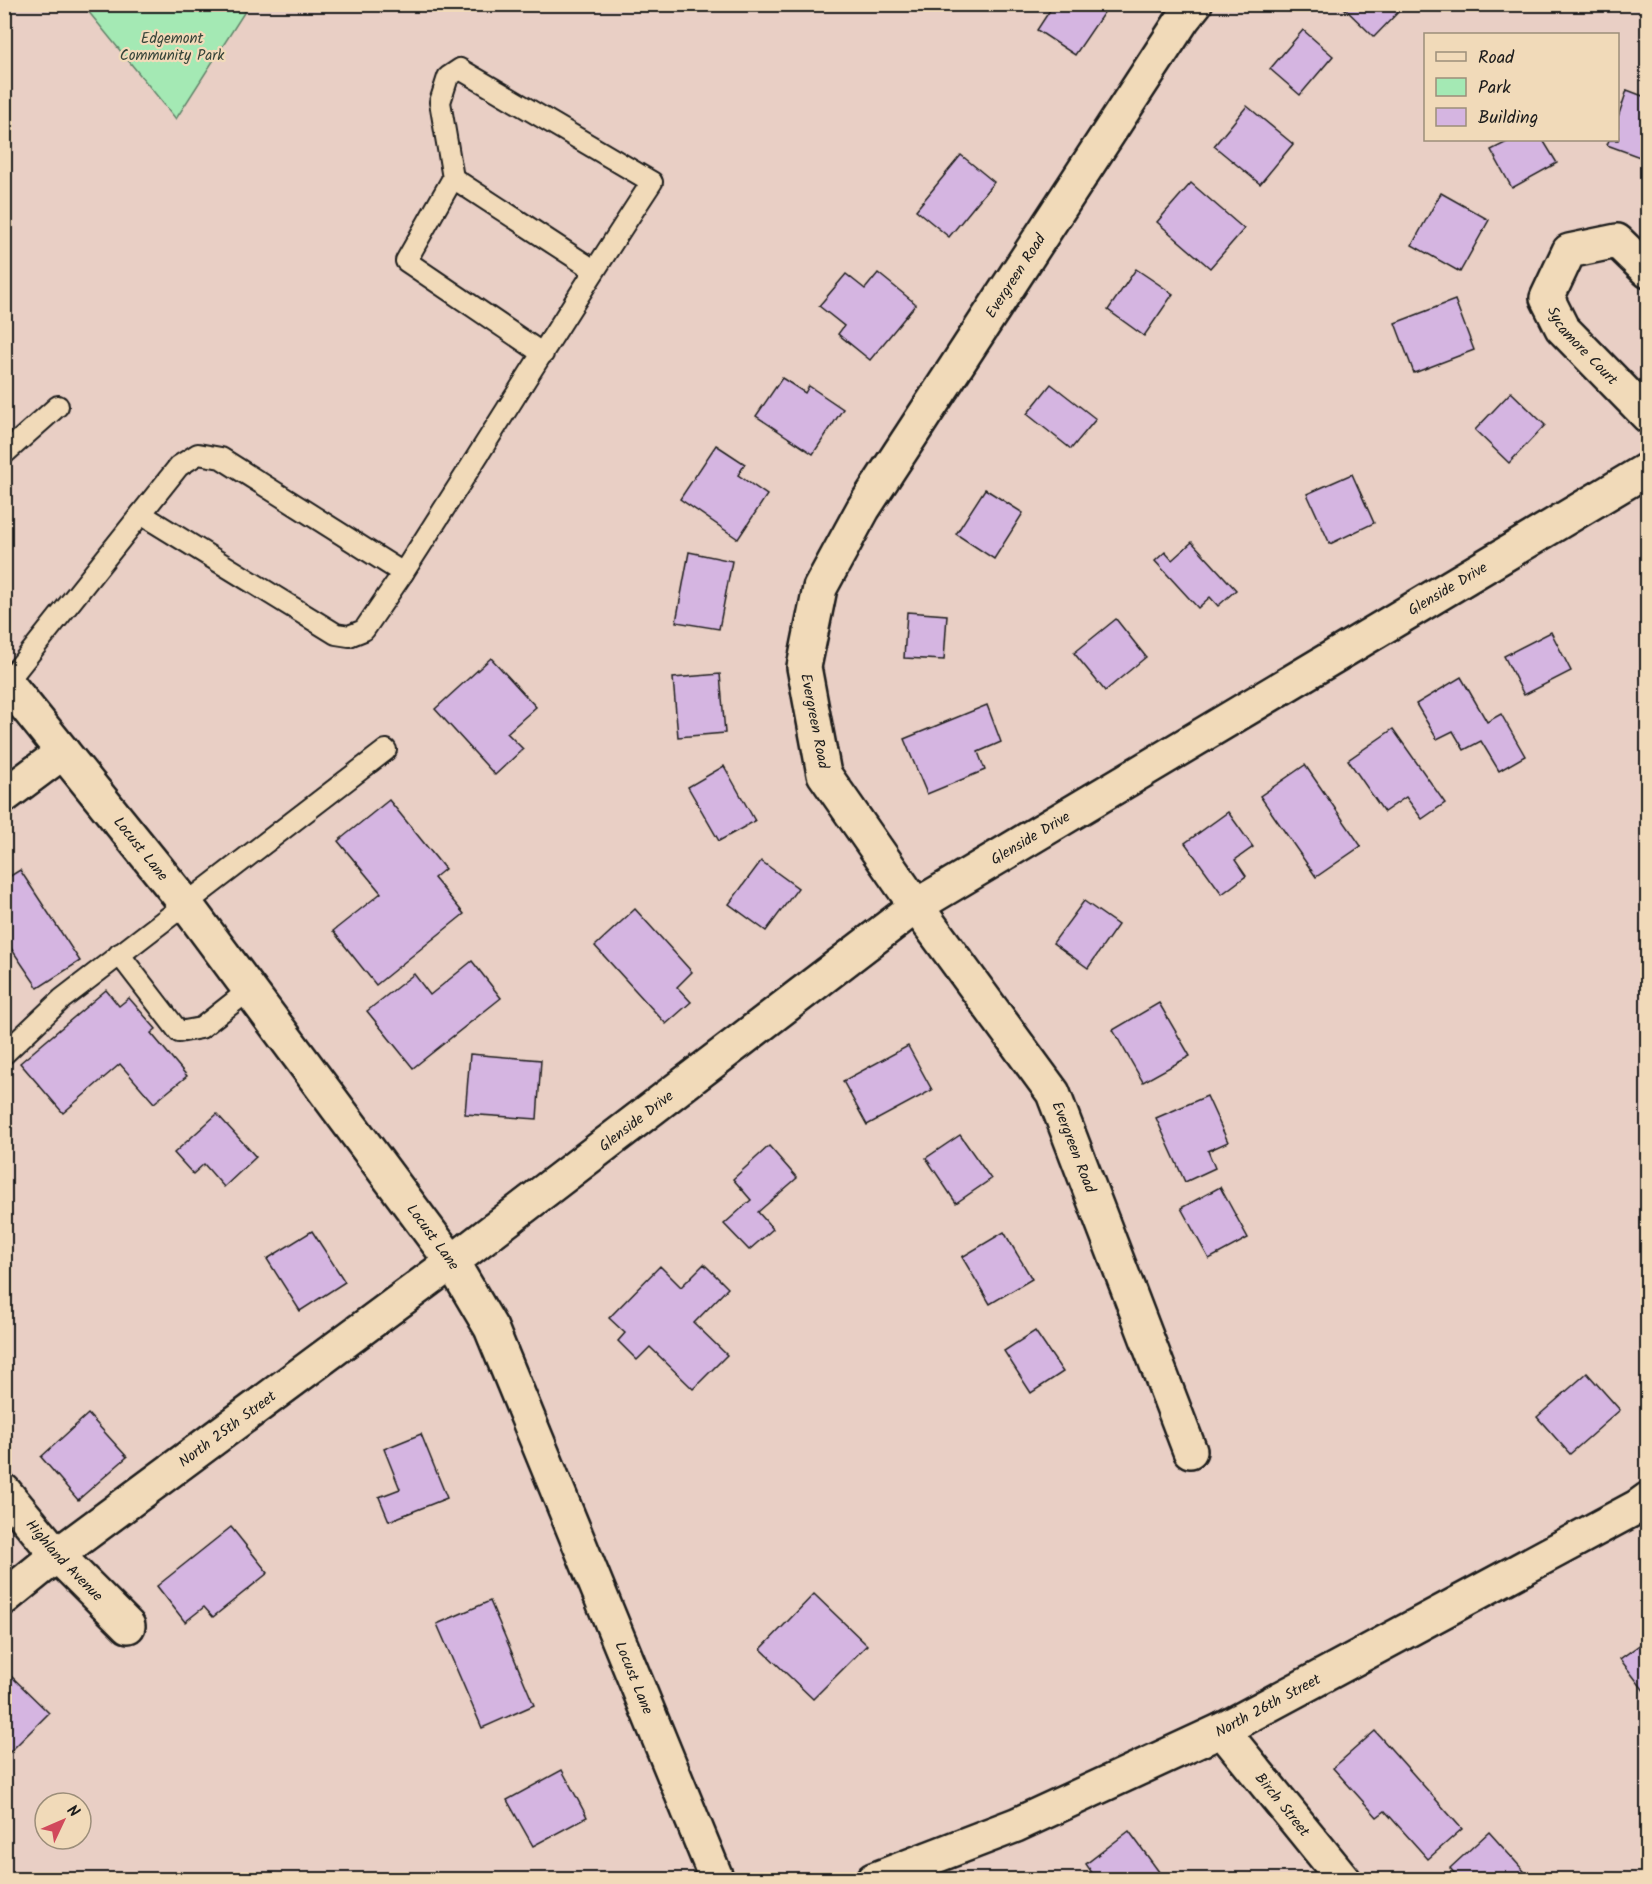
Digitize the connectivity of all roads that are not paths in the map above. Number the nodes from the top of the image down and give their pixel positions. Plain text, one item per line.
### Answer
1 (1195, 4) edge
2 (453, 178) junction
3 (594, 270) junction
4 (1647, 271) edge
5 (543, 354) junction
6 (58, 406) dead end
7 (1647, 416) edge
8 (4, 454) edge
9 (1647, 469) edge
10 (141, 514) junction
11 (403, 573) junction
12 (6, 680) edge
13 (386, 750) dead end
14 (63, 752) junction
15 (4, 796) edge
16 (184, 903) junction
17 (916, 906) junction
18 (119, 954) junction
19 (249, 990) junction
20 (4, 1054) edge
21 (452, 1262) junction
22 (1190, 1451) dead end
23 (4, 1491) edge
24 (1647, 1499) edge
25 (57, 1556) junction
26 (4, 1598) edge
27 (128, 1626) dead end
28 (1222, 1730) junction
29 (717, 1880) edge
30 (873, 1880) edge
31 (1344, 1880) edge

1 - 17 street, Evergreen Road
2 - 3 lane
2 - 3 lane
2 - 5 lane
3 - 5 lane
4 - 7 street, Sycamore Court
5 - 11 lane
6 - 8 lane
9 - 17 street, Glenside Drive
10 - 11 lane
10 - 11 lane
10 - 12 lane
12 - 14 street, Locust Lane
13 - 16 lane
14 - 15 street
14 - 16 street, Locust Lane
16 - 18 lane
16 - 19 street, Locust Lane
17 - 21 street, Glenside Drive
17 - 22 street, Evergreen Road
18 - 19 lane
18 - 20 lane
19 - 21 street, Locust Lane
21 - 25 street, North 25th Street
21 - 29 street, Locust Lane
23 - 25 street, Highland Avenue
24 - 28 street, North 26th Street
25 - 26 street, North 25th Street
25 - 27 street, Highland Avenue
28 - 30 street, North 26th Street
28 - 31 street, Birch Street

